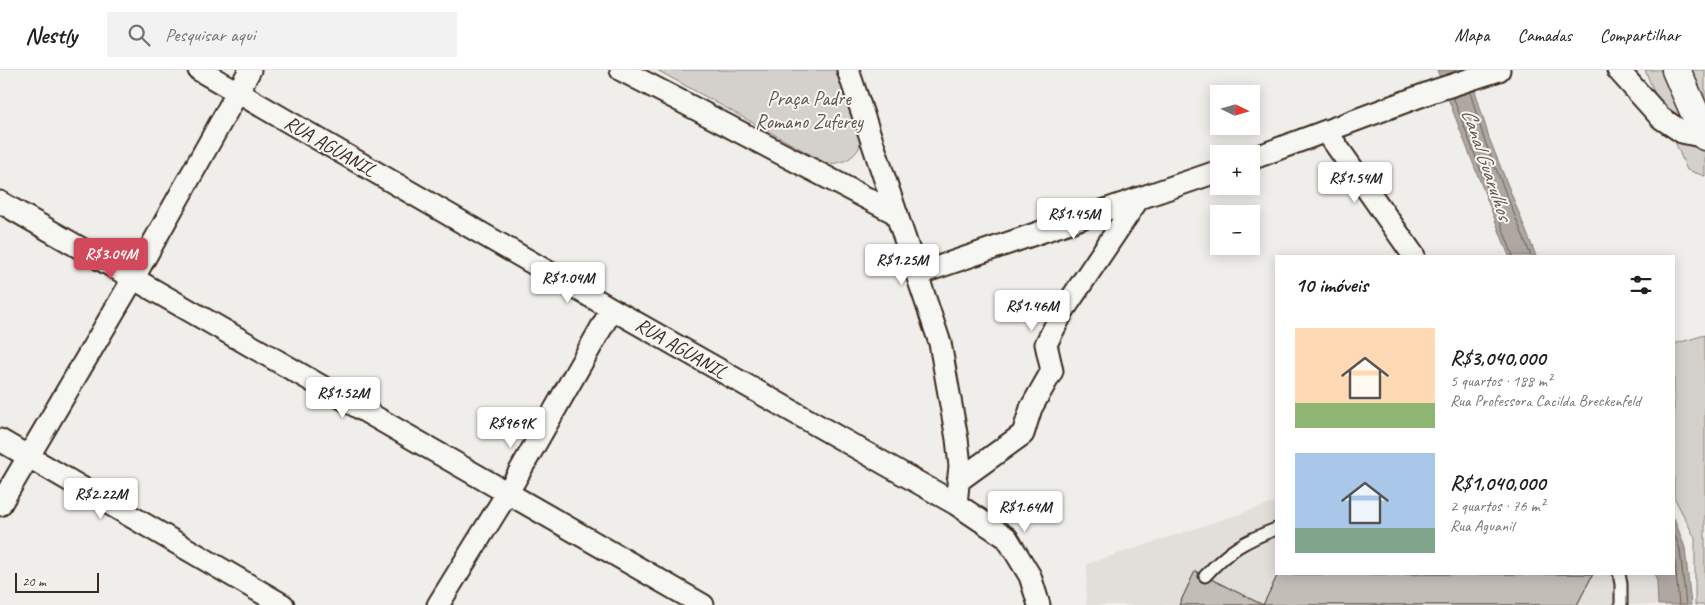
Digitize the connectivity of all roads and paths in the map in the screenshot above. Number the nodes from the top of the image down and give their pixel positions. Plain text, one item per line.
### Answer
1 (199, 70) edge
2 (250, 70) edge
3 (621, 70) edge
4 (848, 70) edge
5 (1618, 70) edge
6 (1676, 70) edge
7 (1493, 72) edge
8 (642, 77) edge
9 (237, 92) junction
10 (1326, 131) junction
11 (1705, 137) edge
12 (1260, 156) edge
13 (1210, 173) edge
14 (1138, 198) junction
15 (0, 202) edge
16 (897, 214) junction
17 (1413, 255) edge
18 (918, 274) junction
19 (133, 279) junction
20 (612, 309) junction
21 (0, 440) edge
22 (29, 456) junction
23 (958, 481) junction
24 (508, 492) junction
25 (956, 504) junction
26 (0, 505) edge
27 (1275, 529) edge
28 (1619, 575) edge
29 (1205, 576) dead end
30 (283, 605) edge
31 (438, 605) edge
32 (703, 605) edge
33 (1039, 605) edge
34 (1621, 605) edge

1 - 9 street, RUA AGUANIL
2 - 9 street
3 - 8 street
4 - 16 street
5 - 11 street
6 - 11 highway
7 - 10 street
8 - 16 street
9 - 19 street
9 - 20 street, RUA AGUANIL
10 - 12 street
10 - 17 street
13 - 14 street
14 - 18 street
14 - 23 street
15 - 19 street
16 - 18 street
18 - 23 street
19 - 22 street
19 - 24 street
20 - 24 street
20 - 25 street, RUA AGUANIL
21 - 22 street
22 - 26 street
22 - 30 street
23 - 25 street
24 - 31 street
24 - 32 street
25 - 33 street, RUA AGUANIL
27 - 29 lane
28 - 34 lane

